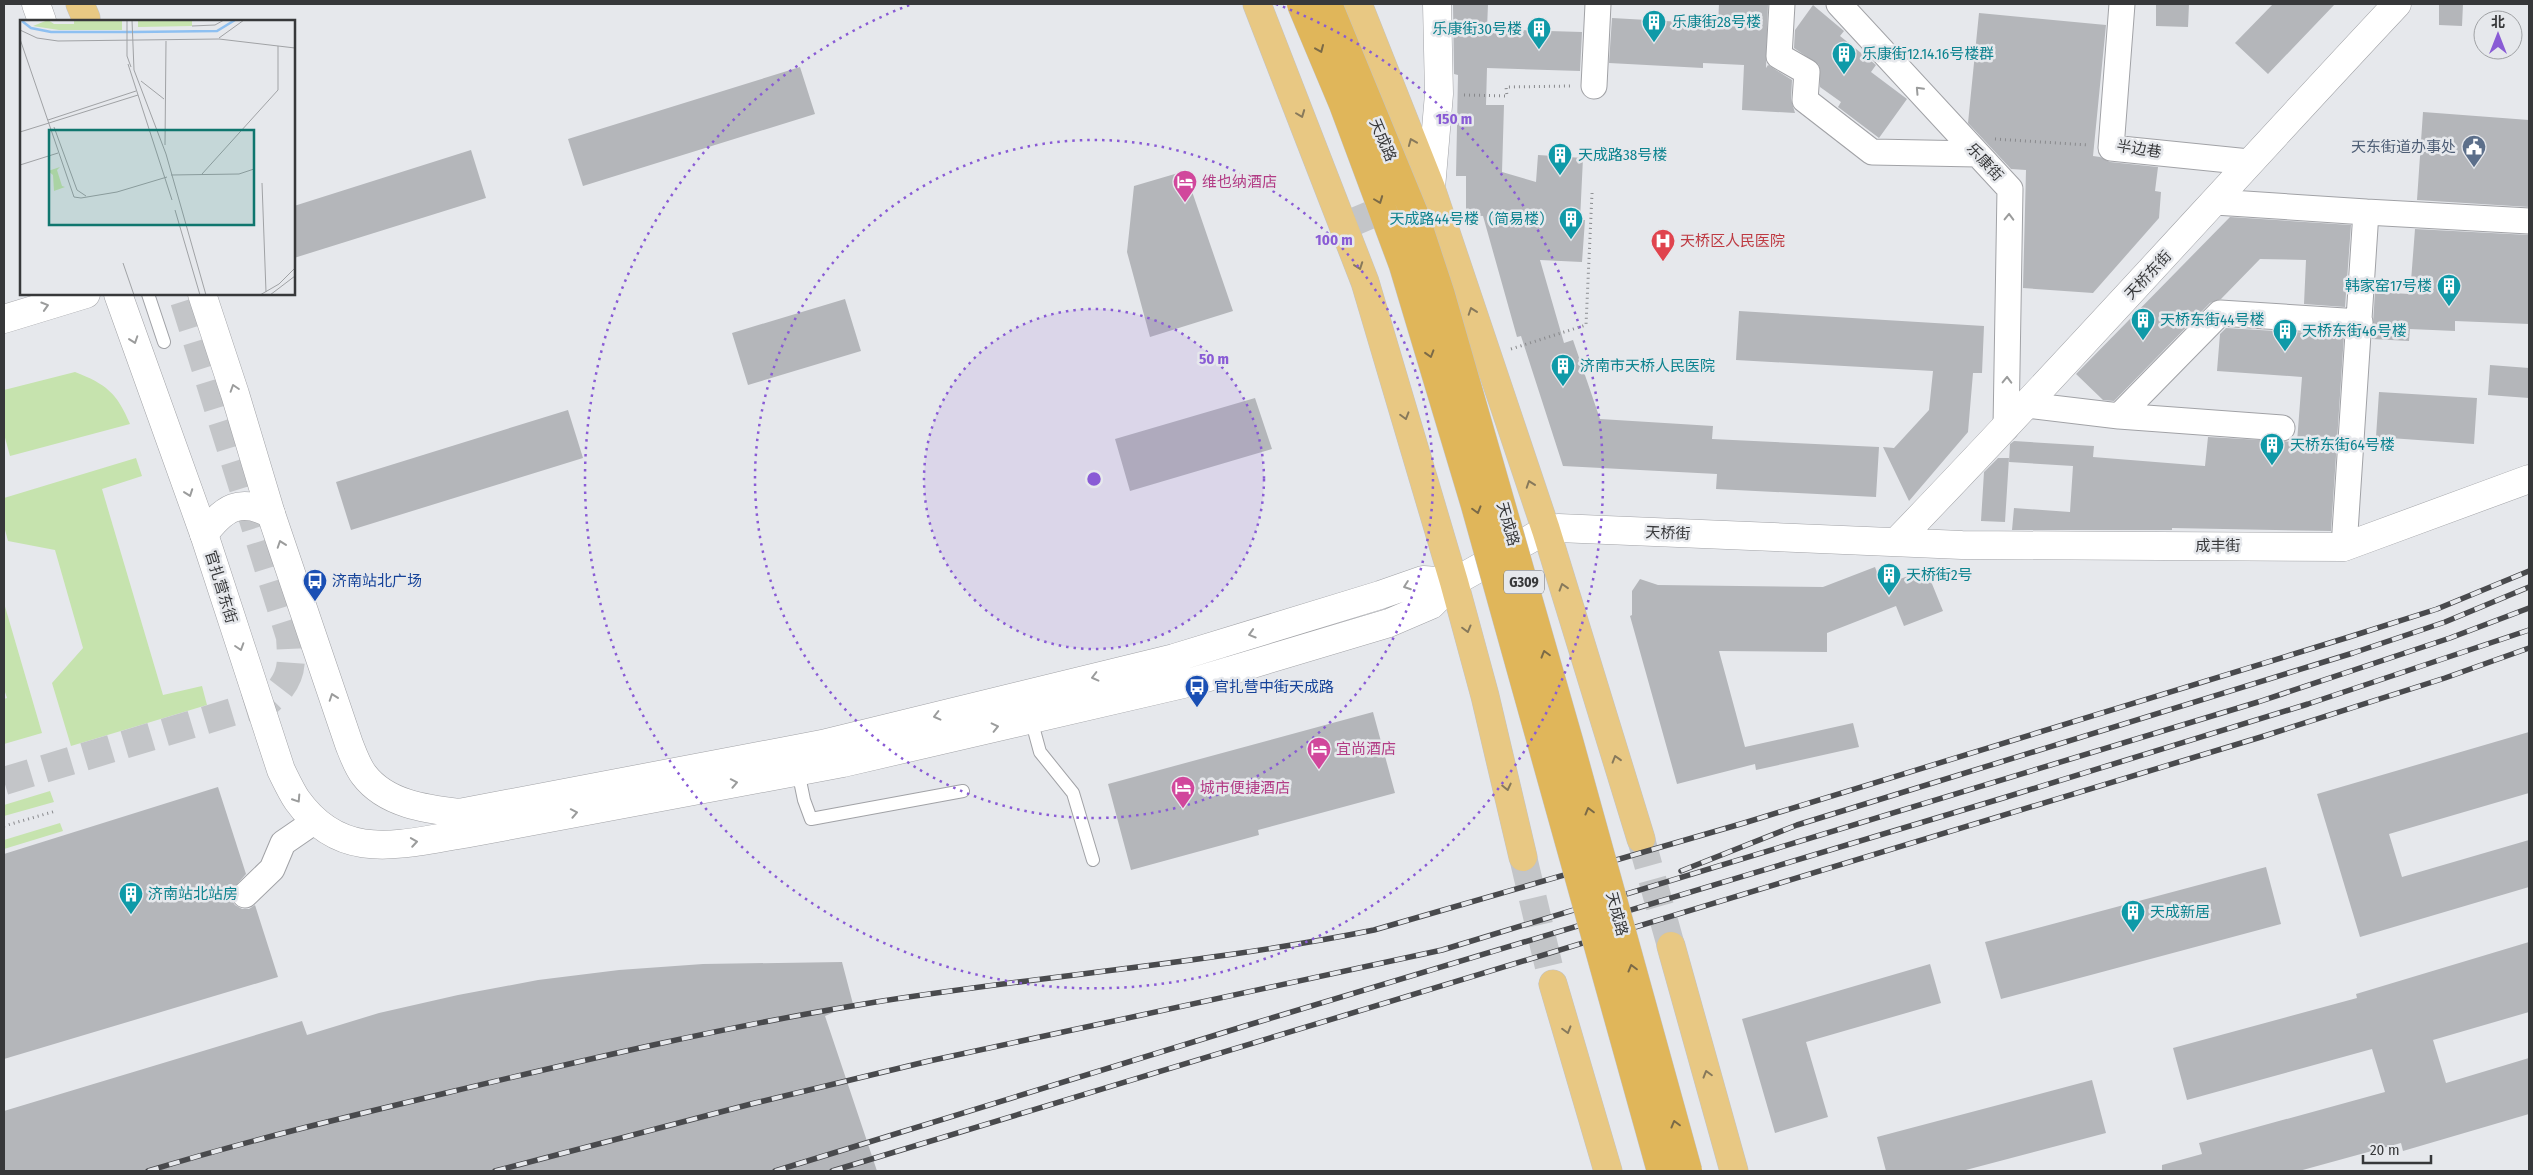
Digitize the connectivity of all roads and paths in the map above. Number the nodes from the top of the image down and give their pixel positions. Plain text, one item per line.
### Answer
1 (36, 4) edge
2 (1257, 4) edge
3 (1302, 4) edge
4 (1328, 4) edge
5 (1358, 4) edge
6 (1438, 4) edge
7 (1598, 4) edge
8 (1782, 4) edge
9 (1839, 4) edge
10 (2122, 4) edge
11 (2397, 4) edge
12 (42, 20) edge
13 (1594, 86) joint
14 (1438, 94) junction
15 (2111, 148) junction
16 (1977, 154) junction
17 (2249, 162) junction
18 (1431, 188) junction
19 (1592, 193) dead end
20 (2215, 202) junction
21 (2366, 212) junction
22 (2529, 221) edge
23 (83, 295) edge
24 (118, 295) edge
25 (148, 295) edge
26 (202, 295) edge
27 (4, 319) edge
28 (2360, 322) junction
29 (164, 342) dead end
30 (1503, 352) dead end
31 (2027, 406) junction
32 (2119, 416) junction
33 (2006, 428) junction
34 (2282, 428) dead end
35 (2529, 479) edge
36 (270, 514) junction
37 (1546, 530) junction
38 (204, 534) junction
39 (1896, 542) junction
40 (2344, 546) junction
41 (1454, 582) junction
42 (1031, 719) junction
43 (798, 771) junction
44 (963, 791) dead end
45 (56, 811) dead end
46 (314, 821) junction
47 (4, 826) edge
48 (1641, 839) tunnel mouth
49 (1523, 857) tunnel mouth
50 (1093, 860) dead end
51 (245, 895) dead end
52 (1671, 946) tunnel mouth
53 (1553, 984) tunnel mouth
54 (1608, 1171) edge
55 (1661, 1171) edge
56 (1688, 1171) edge
57 (1734, 1171) edge

1 - 12 main road
2 -> 41 main road
3 -> 55 highway, 天成路 / G309, bridge
56 -> 4 highway, 天成路 / G309, bridge
18 -> 5 main road, 天成路
6 - 14 main road
7 - 13 street
8 - 16 street
16 -> 9 street, 乐康街
10 - 15 street, 半边巷
11 - 17 main road, 天桥东街
13 - 14 path
14 - 18 main road
15 - 16 path
15 - 17 street, 半边巷
33 -> 16 street, 乐康街
17 - 20 main road, 天桥东街
37 -> 18 main road, 天成路
19 - 30 path
20 - 21 street
20 - 31 main road, 天桥东街
21 - 22 street
21 - 28 street
27 -> 23 main road
24 -> 38 main road, 官扎营东街
25 - 29 lane
36 -> 26 main road
28 - 32 street
28 - 40 street
31 - 32 street
31 - 33 main road, 天桥东街
32 - 34 street
33 - 39 main road, 天桥东街
35 - 40 main road, 成丰街
36 - 38 main road
41 -> 36 main road
37 - 39 main road, 天桥街
37 - 41 main road, 天桥街
48 -> 37 main road, 天成路
38 -> 46 main road, 官扎营东街
39 - 40 main road, 成丰街
41 - 42 main road, 天桥街
41 -> 49 main road
43 -> 42 main road, 官扎营东街
42 - 50 lane
43 - 44 lane
46 -> 43 main road, 官扎营东街
45 - 47 path
46 - 51 street
57 -> 52 main road
53 -> 54 main road

